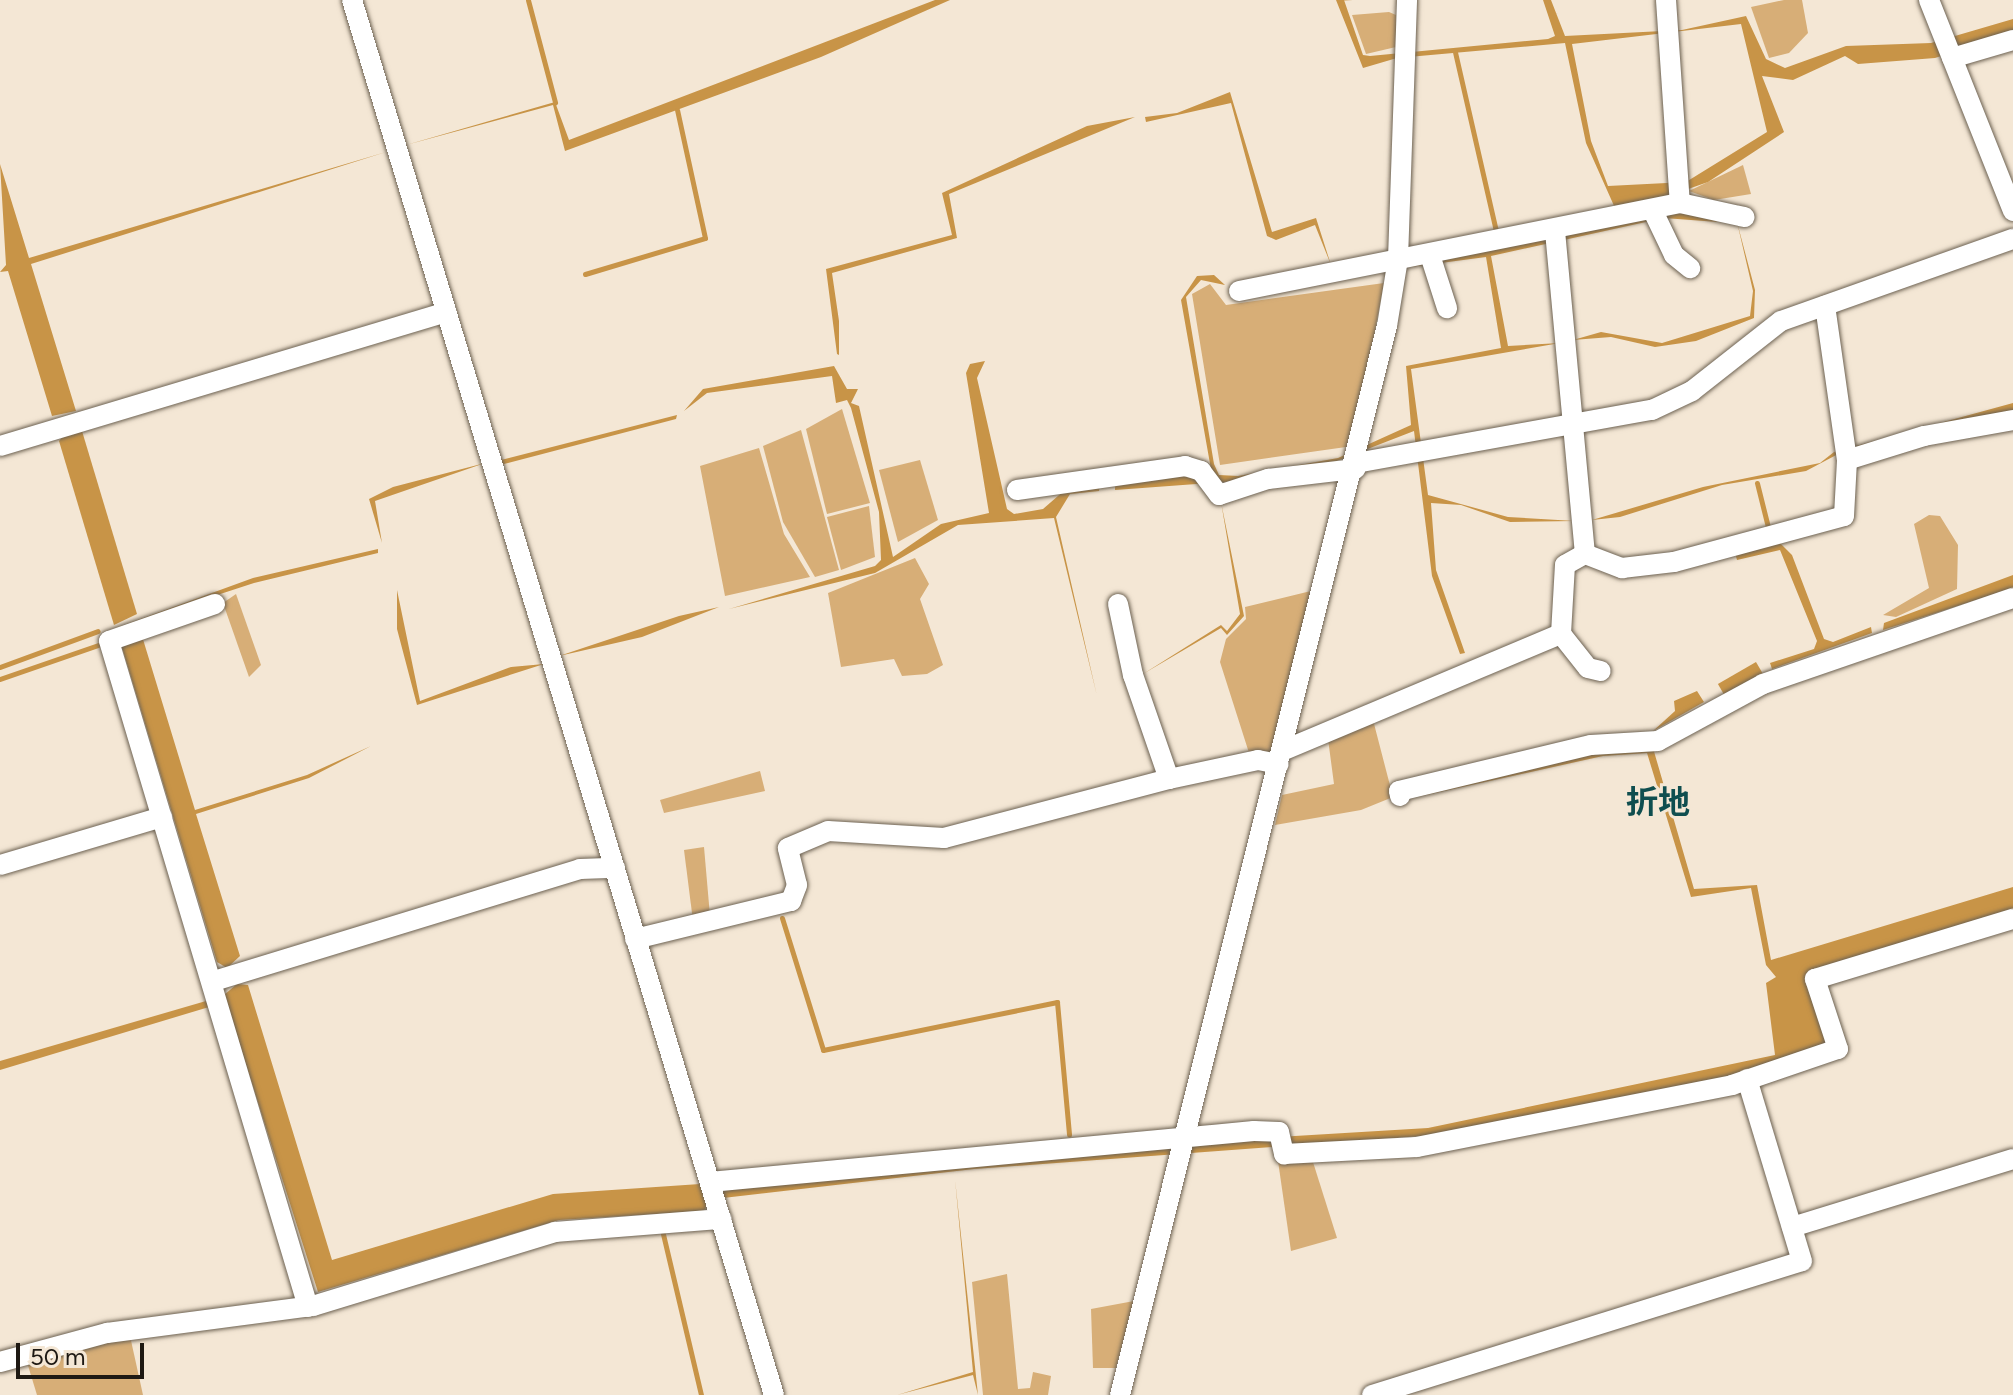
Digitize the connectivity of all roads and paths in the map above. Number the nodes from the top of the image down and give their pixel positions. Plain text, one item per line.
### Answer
1 (352, 0) edge
2 (1407, 0) edge
3 (1666, 0) edge
4 (1929, 0) edge
5 (2013, 40) edge
6 (1952, 58) junction
7 (1680, 203) junction
8 (1652, 209) junction
9 (2013, 211) edge
10 (1744, 217) dead end
11 (1555, 231) junction
12 (2013, 239) edge
13 (1430, 255) junction
14 (1398, 259) junction
15 (1690, 268) dead end
16 (1239, 291) dead end
17 (1825, 306) junction
18 (1447, 308) dead end
19 (446, 312) junction
20 (2013, 420) edge
21 (1576, 422) junction
22 (0, 446) edge
23 (1847, 460) junction
24 (1356, 466) junction
25 (1017, 490) dead end
26 (1585, 554) junction
27 (2013, 598) edge
28 (215, 604) dead end
29 (1126, 615) dead end
30 (1561, 634) junction
31 (1601, 671) dead end
32 (1280, 758) junction
33 (1169, 779) junction
34 (1400, 796) dead end
35 (162, 817) junction
36 (0, 865) edge
37 (615, 868) junction
38 (2013, 919) edge
39 (635, 939) junction
40 (214, 981) junction
41 (1747, 1079) junction
42 (1185, 1137) junction
43 (2013, 1159) edge
44 (710, 1182) junction
45 (721, 1219) junction
46 (1792, 1227) junction
47 (308, 1307) junction
48 (0, 1362) edge
49 (774, 1395) edge
50 (1120, 1395) edge
51 (1372, 1395) edge

1 - 19 street
2 - 14 street
3 - 7 street
4 - 6 street
5 - 6 street
6 - 9 street
7 - 8 street
7 - 10 street
8 - 11 street
8 - 15 street
11 - 13 street
11 - 21 street
12 - 17 street
13 - 14 street
13 - 18 street
14 - 16 street
14 - 24 street
17 - 21 street
17 - 23 street
19 - 22 street
19 - 37 street
20 - 23 street
21 - 24 street
21 - 26 street
23 - 26 street
24 - 25 street
24 - 32 street
26 - 30 street
27 - 34 street
28 - 35 street
29 - 33 street
30 - 31 street
30 - 32 street
32 - 33 street
32 - 42 street
33 - 39 street
35 - 36 street
35 - 40 street
37 - 39 street
37 - 40 street
38 - 41 street
39 - 44 street
40 - 47 street
41 - 42 street
41 - 46 street
42 - 44 street
42 - 50 street
43 - 46 street
44 - 45 street
45 - 47 street
45 - 49 street
46 - 51 street
47 - 48 street

